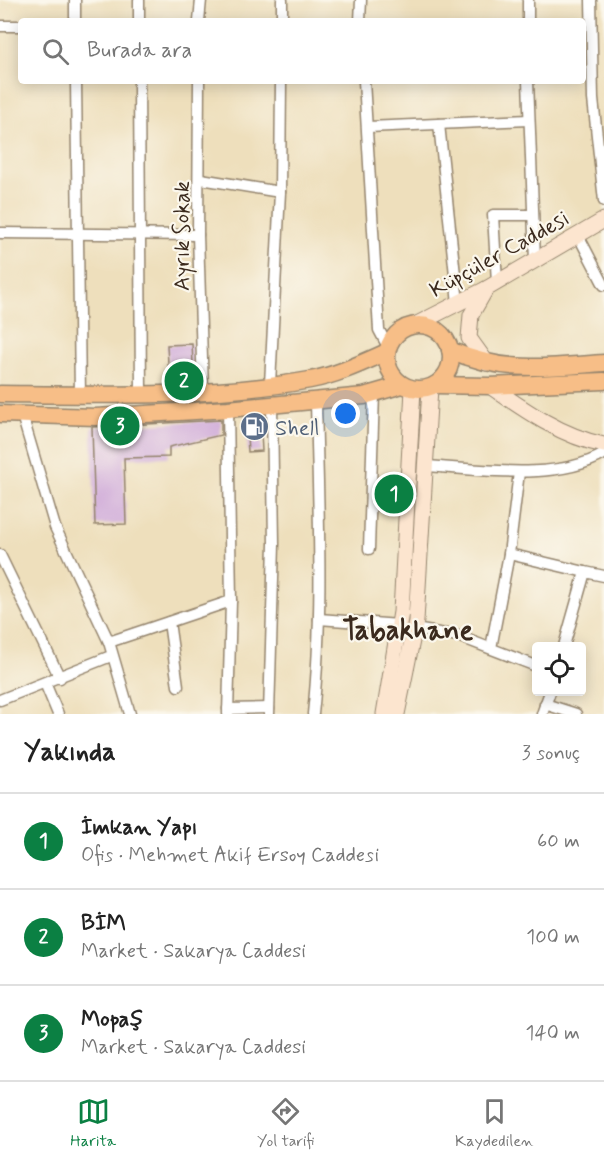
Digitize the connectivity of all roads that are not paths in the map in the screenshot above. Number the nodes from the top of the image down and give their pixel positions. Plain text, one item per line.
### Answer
1 (75, 0) edge
2 (139, 0) edge
3 (201, 0) edge
4 (282, 0) edge
5 (361, 0) edge
6 (528, 0) edge
7 (591, 0) edge
8 (75, 18) edge
9 (139, 18) edge
10 (199, 18) edge
11 (282, 18) edge
12 (360, 18) edge
13 (528, 18) edge
14 (0, 26) edge
15 (18, 26) edge
16 (76, 84) edge
17 (139, 84) edge
18 (199, 84) edge
19 (281, 84) edge
20 (364, 84) edge
21 (528, 84) edge
22 (528, 120) junction
23 (439, 124) junction
24 (368, 127) junction
25 (201, 179) junction
26 (280, 192) junction
27 (604, 201) edge
28 (533, 215) junction
29 (604, 220) edge
30 (0, 233) edge
31 (77, 235) junction
32 (140, 235) junction
33 (198, 235) junction
34 (578, 235) junction
35 (535, 260) junction
36 (491, 285) junction
37 (604, 285) edge
38 (458, 303) junction
39 (415, 325) junction
40 (388, 349) junction
41 (450, 350) junction
42 (488, 363) junction
43 (604, 363) edge
44 (604, 381) edge
45 (270, 384) junction
46 (490, 386) junction
47 (420, 387) junction
48 (203, 390) junction
49 (374, 393) junction
50 (0, 394) edge
51 (141, 394) junction
52 (80, 396) junction
53 (316, 400) junction
54 (272, 405) junction
55 (228, 409) junction
56 (0, 414) edge
57 (22, 415) junction
58 (604, 444) edge
59 (604, 454) edge
60 (425, 466) junction
61 (519, 472) junction
62 (369, 549) dead end
63 (509, 554) junction
64 (0, 555) edge
65 (585, 572) junction
66 (604, 576) edge
67 (231, 602) junction
68 (319, 619) junction
69 (169, 622) junction
70 (399, 625) junction
71 (414, 629) junction
72 (109, 642) junction
73 (565, 642) edge
74 (491, 648) junction
75 (111, 656) junction
76 (532, 664) edge
77 (60, 678) junction
78 (45, 683) junction
79 (178, 686) dead end
80 (0, 700) edge
81 (544, 709) edge
82 (228, 711) edge
83 (269, 711) edge
84 (58, 714) edge
85 (130, 714) edge
86 (313, 714) edge
87 (384, 714) edge
88 (397, 714) edge
89 (576, 714) edge

1 - 8 street
2 - 9 street
3 - 10 street
4 - 11 street
5 - 12 street
6 - 13 street
7 - 27 street
14 - 15 street
16 - 31 street
17 - 32 street
18 - 25 street, Ayrık Sokak
19 - 26 street
20 - 24 street
21 - 22 street
22 - 23 street
22 - 28 street
23 - 24 street
23 - 38 street
24 - 40 street
25 - 26 street
25 - 33 street, Ayrık Sokak
26 - 45 street
28 - 35 street
28 - 36 street
29 - 34 main road, Küpçüler Caddesi
30 - 31 street
31 - 32 street
31 - 52 street
32 - 33 street
32 - 51 street
33 - 48 street, Ayrık Sokak
34 - 35 main road, Küpçüler Caddesi
34 - 37 street
35 - 36 main road, Küpçüler Caddesi
36 - 38 main road, Küpçüler Caddesi
36 - 42 main road
38 - 39 main road, Küpçüler Caddesi
39 - 40 main road
39 - 41 main road
40 - 45 main road
40 - 47 main road
41 - 42 main road
41 - 47 main road
42 - 43 main road
44 - 46 main road
45 - 48 main road
46 - 47 main road
46 - 58 main road
47 - 49 main road
47 - 60 main road
47 - 70 main road
48 - 51 main road
49 - 53 main road
49 - 62 street
50 - 52 main road
51 - 52 main road
53 - 54 main road
53 - 68 street
54 - 55 main road
54 - 83 street
55 - 57 main road
55 - 67 street
56 - 57 main road
57 - 72 street
59 - 61 street
60 - 61 street
60 - 71 main road
61 - 63 street
63 - 65 street
63 - 74 street
64 - 77 street
65 - 66 street
65 - 73 street
67 - 69 street
67 - 82 street
68 - 70 street
68 - 86 street
69 - 72 street
69 - 79 street
70 - 87 main road
71 - 74 street
71 - 88 main road
72 - 75 street
74 - 76 street
75 - 77 street
75 - 85 street
77 - 78 street
78 - 80 street
78 - 84 street
81 - 89 street
82 - 83 street

